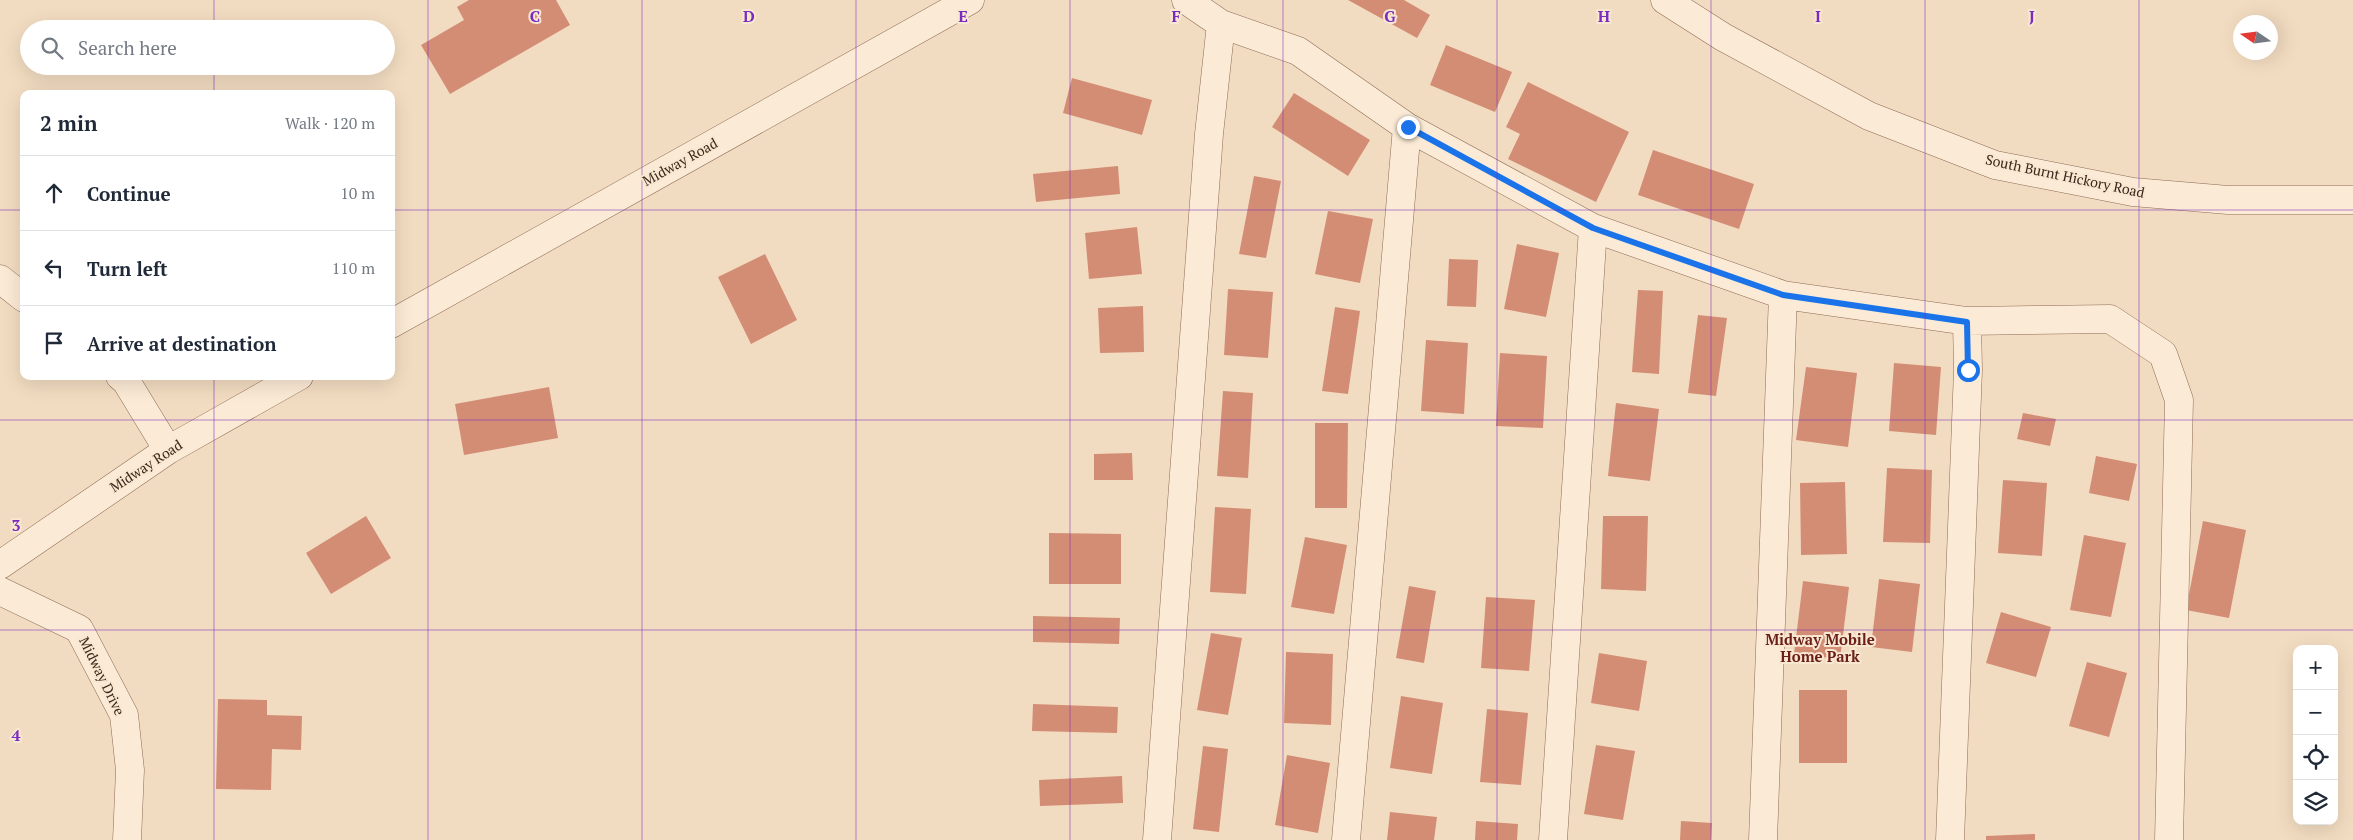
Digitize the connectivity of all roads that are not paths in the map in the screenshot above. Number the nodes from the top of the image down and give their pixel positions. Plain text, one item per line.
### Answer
1 (970, 0) edge
2 (1186, 0) edge
3 (1665, 0) edge
4 (1221, 24) junction
5 (1408, 127) junction
6 (2353, 200) edge
7 (1593, 228) junction
8 (0, 279) edge
9 (20, 295) edge
10 (1783, 295) junction
11 (395, 322) edge
12 (1967, 322) junction
13 (125, 380) edge
14 (292, 380) edge
15 (168, 450) junction
16 (0, 565) edge
17 (0, 591) edge
18 (127, 840) edge
19 (1157, 840) edge
20 (1346, 840) edge
21 (1553, 840) edge
22 (1763, 840) edge
23 (1950, 840) edge
24 (2169, 840) edge

1 - 11 street, Midway Road
2 - 4 street
3 - 6 street, South Burnt Hickory Road
4 - 5 street
4 - 19 street
5 - 7 street
5 - 20 street
7 - 10 street
7 - 21 street
8 - 9 street
10 - 12 street
10 - 22 street
12 - 23 street
12 - 24 street
13 - 15 street
14 - 15 street, Midway Road
15 - 16 street, Midway Road
17 - 18 street, Midway Drive

